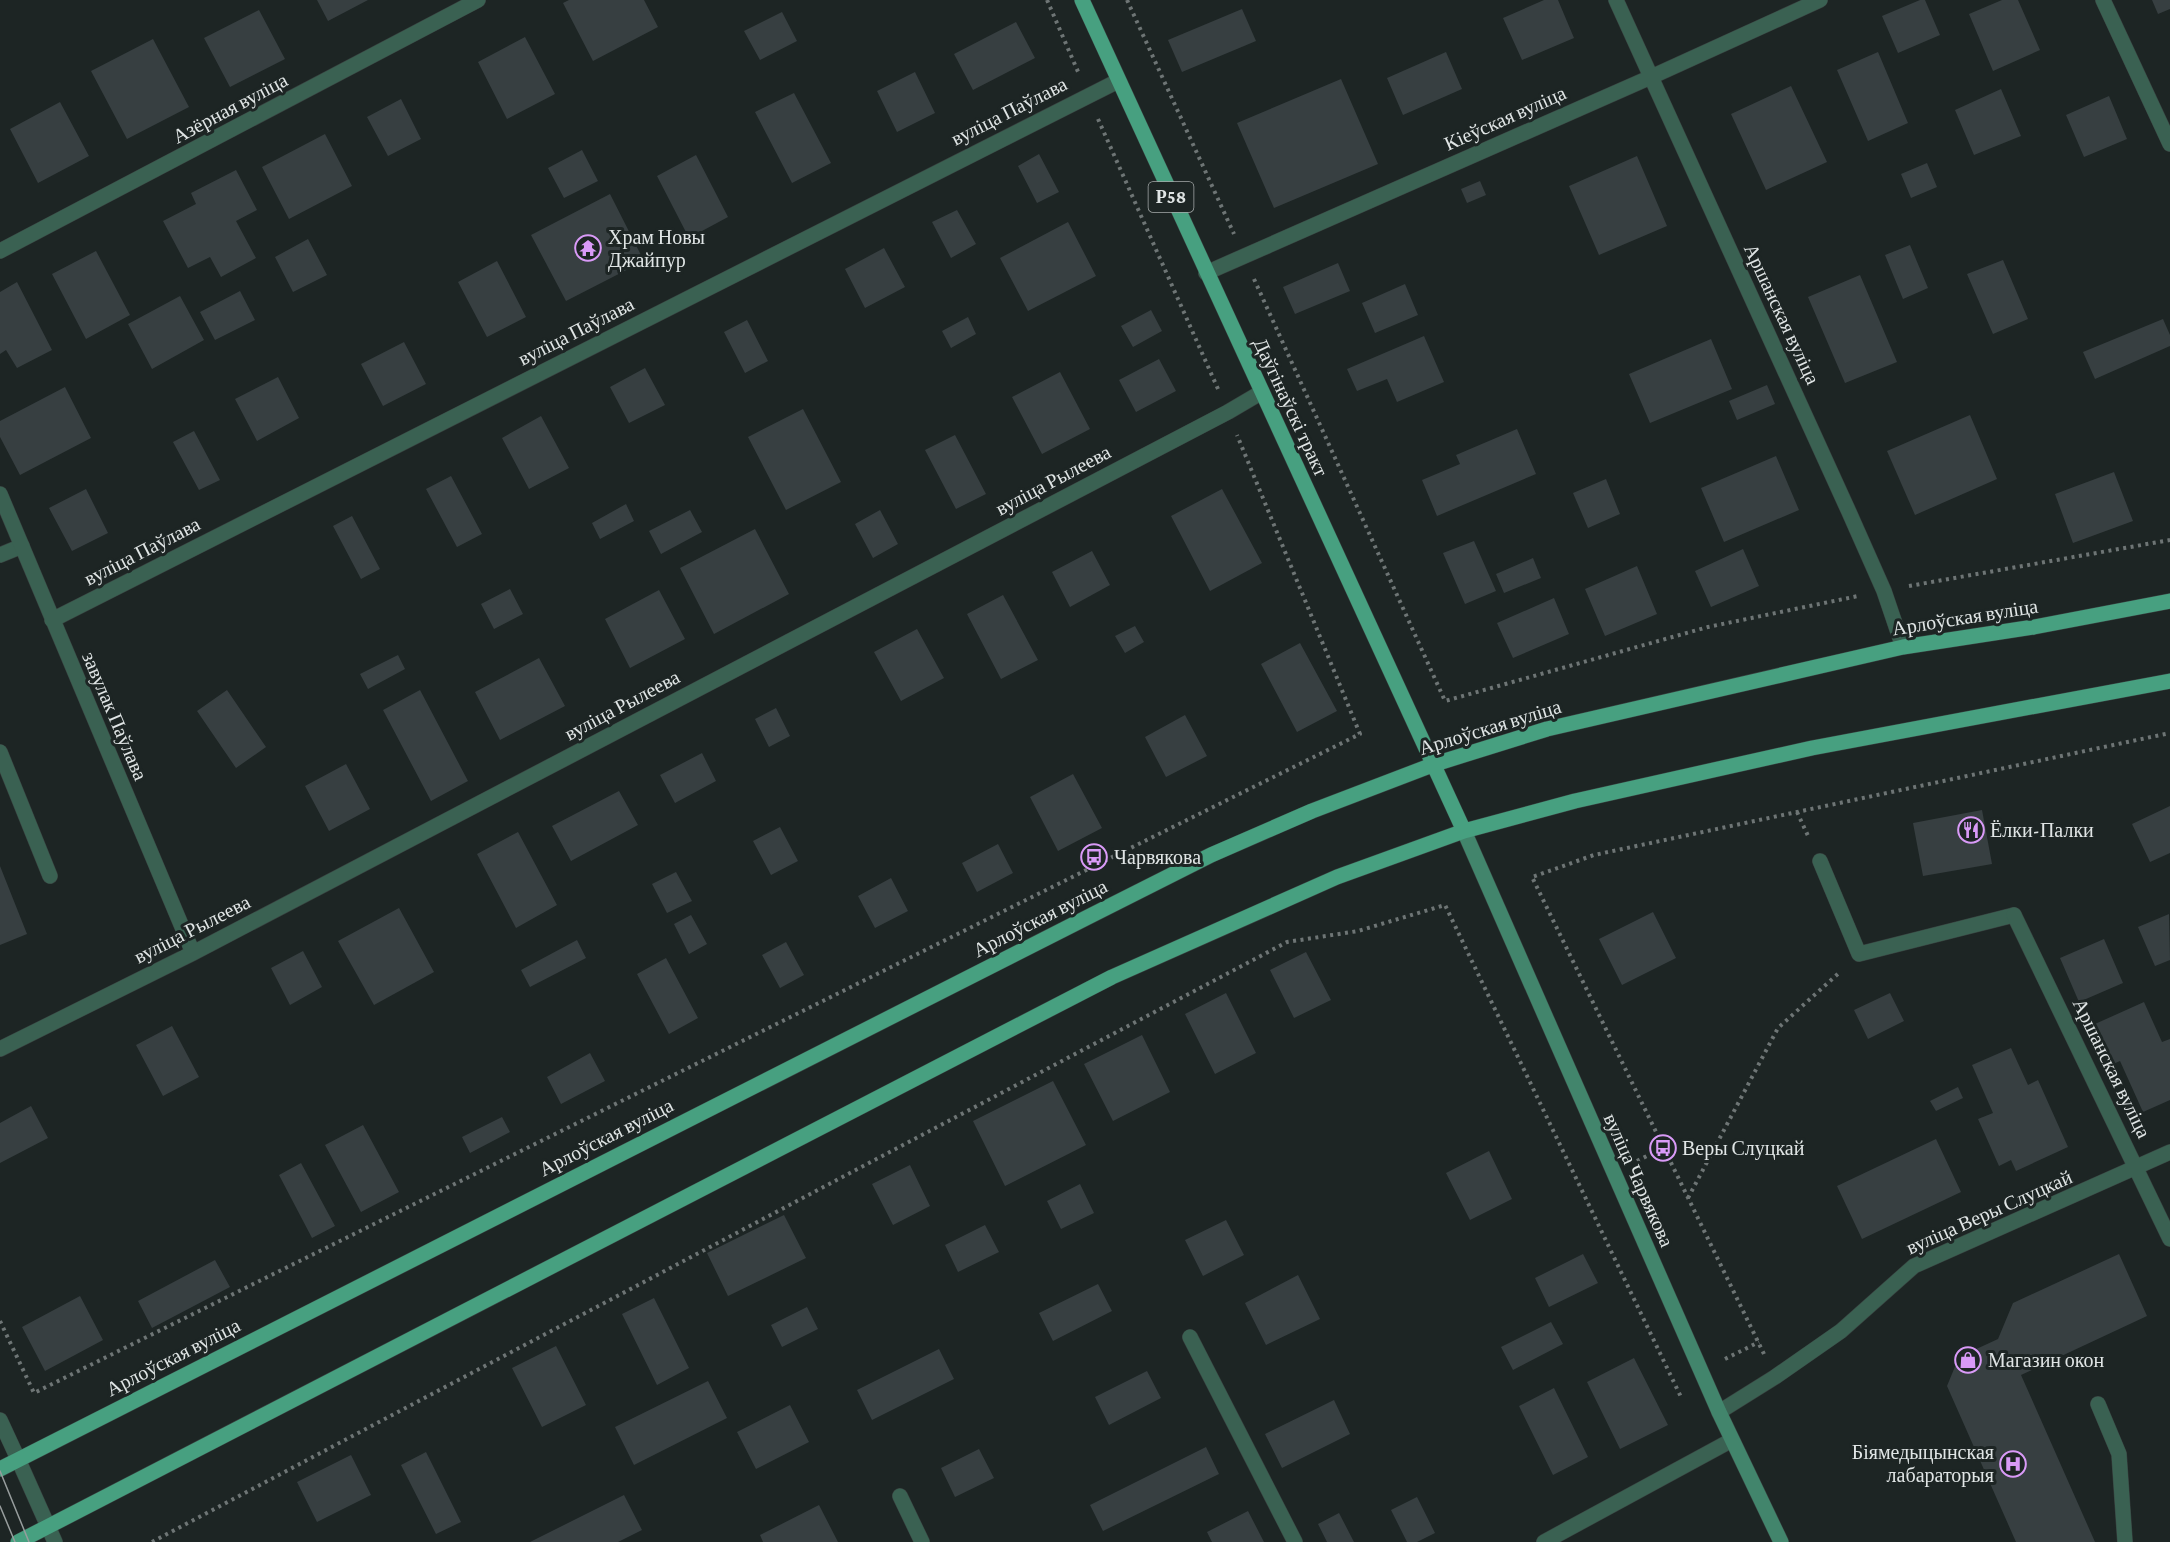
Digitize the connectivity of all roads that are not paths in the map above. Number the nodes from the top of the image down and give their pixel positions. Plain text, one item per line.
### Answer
1 (478, 0) edge
2 (1082, 0) edge
3 (1616, 0) edge
4 (1820, 0) edge
5 (2103, 0) edge
6 (1651, 77) junction
7 (1118, 81) junction
8 (2170, 144) edge
9 (0, 251) edge
10 (1206, 273) junction
11 (1262, 392) junction
12 (0, 494) edge
13 (22, 546) junction
14 (0, 555) edge
15 (2170, 601) edge
16 (52, 620) junction
17 (1903, 647) junction
18 (2170, 681) edge
19 (0, 752) edge
20 (1435, 764) junction
21 (1464, 831) junction
22 (1820, 861) dead end
23 (50, 876) dead end
24 (193, 953) junction
25 (0, 1049) edge
26 (2170, 1152) edge
27 (2137, 1168) junction
28 (2170, 1239) edge
29 (1191, 1336) dead end
30 (2098, 1404) dead end
31 (1719, 1412) junction
32 (0, 1420) edge
33 (1732, 1440) junction
34 (18, 1460) junction
35 (0, 1469) edge
36 (900, 1496) dead end
37 (48, 1526) junction
38 (18, 1542) edge
39 (55, 1542) edge
40 (922, 1542) edge
41 (1295, 1542) edge
42 (1544, 1542) edge
43 (1781, 1542) edge
44 (2125, 1542) edge

1 - 9 street, Азёрная вуліца
2 - 7 main road, Даўгінаўскі тракт / Р58
3 - 6 street, Аршанская вуліца
4 - 6 street, Кіеўская вуліца
5 - 8 street
6 - 10 street, Кіеўская вуліца
6 - 17 street, Аршанская вуліца
7 - 10 main road, Даўгінаўскі тракт / Р58
7 - 16 street, вуліца Паўлава
10 - 11 main road, Даўгінаўскі тракт / Р58
11 - 20 main road, Даўгінаўскі тракт / Р58
11 - 24 street, вуліца Рылеева
12 - 13 street, завулак Паўлава
13 - 14 street
13 - 16 street, завулак Паўлава
15 - 17 main road, Арлоўская вуліца
16 - 24 street, завулак Паўлава
17 - 20 main road, Арлоўская вуліца
18 - 21 main road
19 - 23 street
20 - 21 main road, Даўгінаўскі тракт / Р58
20 - 34 main road, Арлоўская вуліца
21 - 31 main road, вуліца Чарвякова / Р58
21 - 37 main road
22 - 27 street, Аршанская вуліца
24 - 25 street, вуліца Рылеева
26 - 27 street, вуліца Веры Слуцкай
27 - 28 street, Аршанская вуліца
27 - 31 street, вуліца Веры Слуцкай
29 - 41 street
30 - 44 street
31 - 33 main road, вуліца Чарвякова / Р58
32 - 34 street
33 - 42 street
33 - 43 main road, вуліца Чарвякова / Р58
34 - 35 main road, Арлоўская вуліца
34 - 37 street
36 - 40 street
37 - 38 main road
37 - 39 street

